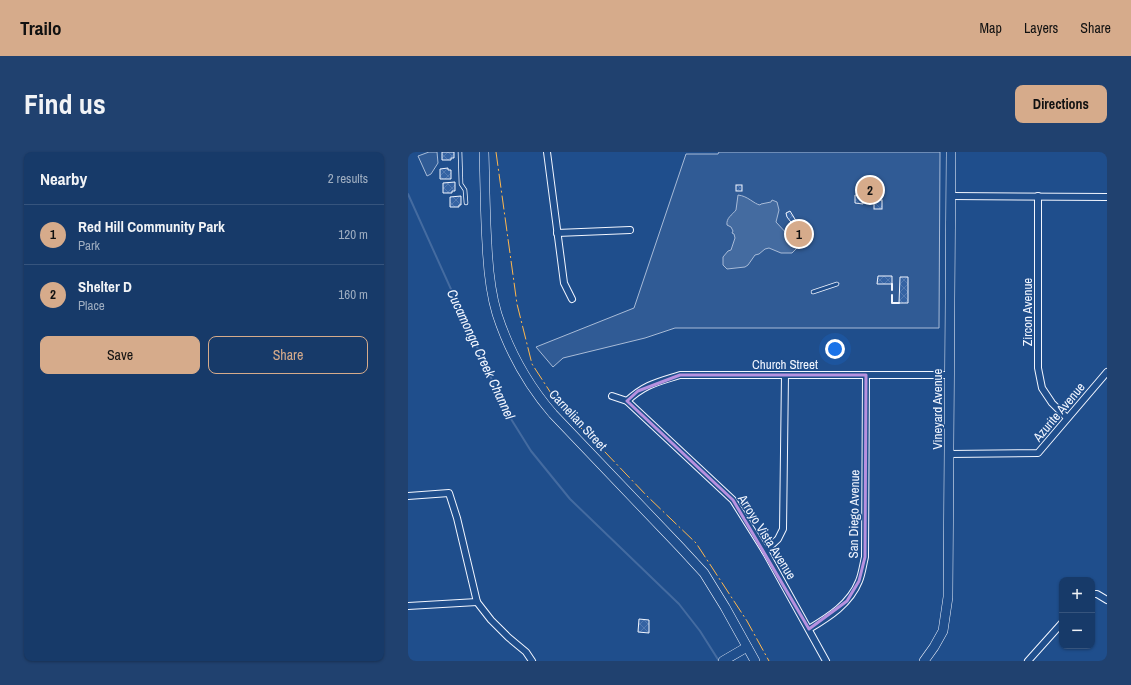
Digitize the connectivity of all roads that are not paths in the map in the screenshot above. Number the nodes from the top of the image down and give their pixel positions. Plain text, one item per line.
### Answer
1 (460, 152) edge
2 (484, 152) edge
3 (548, 152) edge
4 (952, 152) edge
5 (952, 196) junction
6 (1038, 196) junction
7 (1107, 197) edge
8 (466, 203) dead end
9 (630, 230) dead end
10 (557, 233) junction
11 (837, 284) dead end
12 (813, 292) dead end
13 (572, 298) dead end
14 (1107, 372) edge
15 (785, 375) junction
16 (866, 375) junction
17 (950, 375) junction
18 (612, 396) dead end
19 (627, 401) junction
20 (1068, 418) junction
21 (950, 454) junction
22 (408, 496) edge
23 (765, 551) junction
24 (1095, 594) edge
25 (1107, 600) edge
26 (477, 602) junction
27 (408, 606) edge
28 (1059, 626) edge
29 (808, 629) junction
30 (747, 647) junction
31 (532, 661) edge
32 (723, 661) edge
33 (755, 661) edge
34 (826, 661) edge
35 (924, 661) edge
36 (1028, 661) edge

1 - 8 lane
2 - 30 main road, Carnelian Street
3 - 10 street
4 - 5 main road, Vineyard Avenue
5 - 6 street
5 - 17 main road, Vineyard Avenue
6 - 7 street
6 - 20 street, Zircon Avenue
9 - 10 street
10 - 13 street
11 - 12 lane
14 - 20 street, Azurite Avenue
15 - 16 street, Church Street
15 - 19 street, Church Street
15 - 23 street
16 - 17 street, Church Street
16 - 29 street, San Diego Avenue
17 - 21 main road, Vineyard Avenue
18 - 19 street, Arroyo Vista Avenue
19 - 23 street, Arroyo Vista Avenue
20 - 21 street, Azurite Avenue
21 - 35 main road, Vineyard Avenue
22 - 26 street
23 - 29 street, Arroyo Vista Avenue
24 - 25 street
26 - 27 street
26 - 31 street
28 - 36 street
29 - 34 street, Arroyo Vista Avenue
30 - 32 main road
30 - 33 main road, Carnelian Street

